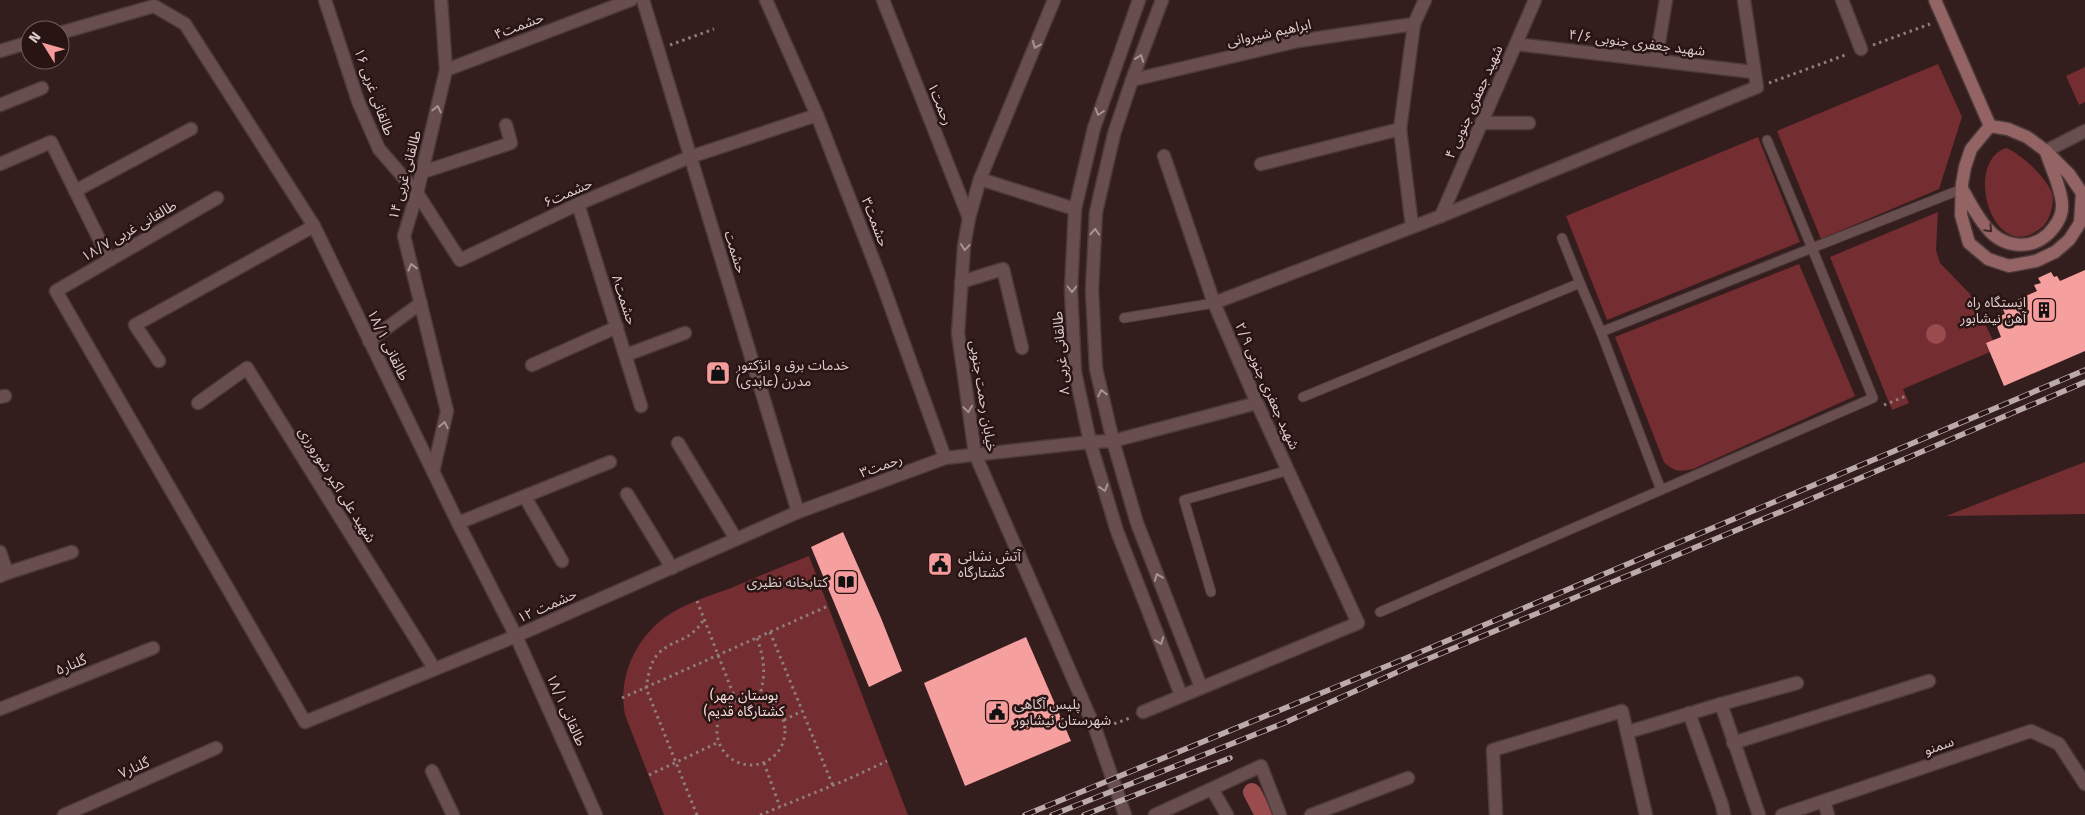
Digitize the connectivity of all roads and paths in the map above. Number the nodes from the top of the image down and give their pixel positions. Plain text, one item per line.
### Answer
1 (325, 0) edge
2 (442, 0) edge
3 (631, 0) edge
4 (643, 0) edge
5 (766, 0) edge
6 (883, 0) edge
7 (1054, 0) edge
8 (1139, 0) edge
9 (1162, 0) edge
10 (1425, 0) edge
11 (1535, 0) edge
12 (1666, 0) edge
13 (1744, 0) edge
14 (1842, 0) edge
15 (1935, 0) edge
16 (1414, 24) junction
17 (714, 29) dead end
18 (70, 30) edge
19 (1516, 44) junction
20 (20, 45) edge
21 (658, 49) junction
22 (1861, 49) dead end
23 (0, 51) edge
24 (1656, 60) junction
25 (446, 70) junction
26 (1754, 72) junction
27 (1132, 80) junction
28 (42, 88) dead end
29 (0, 104) edge
30 (817, 115) junction
31 (1481, 123) junction
32 (1529, 124) dead end
33 (506, 126) dead end
34 (1990, 126) junction
35 (191, 129) dead end
36 (1400, 129) junction
37 (2085, 131) edge
38 (1767, 140) dead end
39 (2046, 151) junction
40 (1164, 156) dead end
41 (690, 157) junction
42 (0, 164) edge
43 (1261, 164) dead end
44 (422, 172) junction
45 (980, 179) junction
46 (1962, 189) junction
47 (75, 191) junction
48 (418, 193) junction
49 (217, 198) dead end
50 (578, 204) junction
51 (1075, 209) junction
52 (1440, 216) junction
53 (969, 218) junction
54 (314, 226) junction
55 (1412, 226) junction
56 (1562, 238) dead end
57 (1812, 248) junction
58 (1073, 253) junction
59 (1094, 253) junction
60 (109, 259) junction
61 (460, 260) joint
62 (961, 282) junction
63 (1580, 283) junction
64 (421, 303) junction
65 (1214, 303) junction
66 (1124, 318) dead end
67 (617, 327) junction
68 (1601, 332) junction
69 (685, 333) dead end
70 (369, 340) junction
71 (1022, 348) dead end
72 (626, 354) junction
73 (159, 361) dead end
74 (532, 365) dead end
75 (1906, 396) dead end
76 (1303, 397) dead end
77 (198, 403) dead end
78 (1257, 403) junction
79 (1889, 403) dead end
80 (641, 406) dead end
81 (1112, 441) junction
82 (1090, 442) junction
83 (678, 443) dead end
84 (975, 454) junction
85 (945, 458) junction
86 (610, 462) dead end
87 (1289, 470) junction
88 (433, 472) junction
89 (1661, 490) junction
90 (627, 494) dead end
91 (525, 497) junction
92 (798, 512) junction
93 (458, 523) junction
94 (736, 540) junction
95 (0, 552) edge
96 (72, 552) dead end
97 (562, 561) dead end
98 (672, 568) junction
99 (4, 575) edge
100 (1211, 592) dead end
101 (697, 601) dead end
102 (828, 606) dead end
103 (1380, 612) dead end
104 (704, 619) junction
105 (770, 632) junction
106 (516, 636) junction
107 (757, 638) junction
108 (153, 648) dead end
109 (718, 655) junction
110 (434, 668) junction
111 (1929, 681) dead end
112 (1797, 683) dead end
113 (1201, 687) junction
114 (646, 688) junction
115 (1181, 695) junction
116 (622, 698) dead end
117 (759, 698) junction
118 (736, 701) junction
119 (1721, 704) junction
120 (0, 709) edge
121 (802, 711) junction
122 (1143, 712) joint
123 (1690, 713) junction
124 (784, 720) junction
125 (305, 722) joint
126 (1096, 731) junction
127 (1628, 732) junction
128 (719, 742) junction
129 (1733, 743) junction
130 (216, 748) dead end
131 (887, 761) dead end
132 (676, 762) junction
133 (764, 763) junction
134 (432, 771) dead end
135 (649, 775) dead end
136 (1408, 778) dead end
137 (2085, 784) edge
138 (833, 786) junction
139 (1212, 789) junction
140 (1824, 801) junction
141 (780, 807) junction
142 (64, 815) edge
143 (453, 815) edge
144 (596, 815) edge
145 (697, 815) edge
146 (760, 815) edge
147 (1125, 815) edge
148 (1155, 815) edge
149 (1227, 815) edge
150 (1280, 815) edge
151 (1311, 815) edge
152 (1496, 815) edge
153 (1646, 815) edge
154 (1724, 815) edge
155 (1759, 815) edge
156 (1782, 815) edge
157 (1828, 815) edge

1 - 48 street, طالقانی غربی ۱۶
2 - 25 street, طالقانی غربی ۱۴
3 - 25 street, حشمت۴
4 - 21 street, حشمت
5 - 30 street, حشمت۳
6 - 53 street, رحمت۱
7 -> 45 street, خیابان رحمت جنوبی
8 -> 51 street, طالقانی غربی ۸
27 -> 9 street
10 - 16 street
11 - 19 street, شهید جعفری جنوبی ۴
12 - 24 street
13 - 26 street
14 - 22 street
15 - 34 main road
16 - 27 street, ابراهیم شیروانی
16 - 36 street
17 - 21 path
18 - 54 street, طالقانی ۱۸/۱
19 - 24 street, شهید جعفری جنوبی ۴/۶
19 - 31 street, شهید جعفری جنوبی ۴
20 - 23 street
21 - 41 street, حشمت
24 - 26 street, شهید جعفری جنوبی ۴/۶
44 -> 25 street, طالقانی غربی ۱۴
26 - 52 street
59 -> 27 street
28 - 29 street
30 - 41 street, حشمت۶
30 - 85 street, حشمت۳
31 - 32 street
31 - 52 street, شهید جعفری جنوبی ۴
33 - 44 street
34 - 39 main road
34 - 46 main road
35 - 47 street
36 - 43 street
36 - 55 street
37 - 39 street
38 - 57 lane
46 -> 39 main road
39 - 46 main road
40 - 65 street, شهید جعفری جنوبی ۲/۹
41 - 50 street, حشمت۶
41 - 92 street, حشمت
42 - 47 street
44 - 48 street, طالقانی غربی ۱۴
45 - 51 street
45 - 53 street, خیابان رحمت جنوبی
46 - 57 lane
47 - 60 street
48 - 61 street, طالقانی غربی ۱۶
64 -> 48 street, طالقانی غربی ۱۴
49 - 60 street, طالقانی غربی ۱۸/۷
50 - 61 street, حشمت۶
50 - 67 street, حشمت۸
51 - 58 street, طالقانی غربی ۸
52 - 55 street
53 -> 62 street, خیابان رحمت جنوبی
54 - 70 street, طالقانی ۱۸/۱
54 - 73 street
55 - 65 street
56 - 63 lane
57 - 68 lane
57 - 89 lane
58 - 59 street
58 -> 82 street, طالقانی غربی ۸
81 -> 59 street
60 - 125 street, طالقانی غربی ۱۸/۷
62 - 71 street
62 -> 84 street, خیابان رحمت جنوبی
63 - 68 lane
63 - 76 lane
64 - 70 street
88 -> 64 street, طالقانی غربی ۱۴
65 - 66 lane
65 - 78 street, شهید جعفری جنوبی ۲/۹
67 - 72 street, حشمت۸
67 - 74 street
68 - 89 lane
69 - 72 street
70 - 88 street, طالقانی ۱۸/۱
72 - 80 street, حشمت۸
75 - 79 path
77 - 110 street, شهید علی اکبر شورورزی
78 - 81 street, رحمت۳
78 - 87 street, شهید جعفری جنوبی ۲/۹
81 - 82 street, رحمت۳
113 -> 81 street
82 - 84 street, رحمت۳
82 -> 115 street, طالقانی غربی ۸
83 - 94 street
84 - 85 street, رحمت۳
84 - 126 street, خیابان رحمت جنوبی
85 - 92 street, رحمت۳
86 - 91 street
87 - 100 lane
87 - 113 street, شهید جعفری جنوبی ۲/۹
88 - 93 street, طالقانی ۱۸/۱
89 - 103 lane
90 - 98 street
91 - 93 street
91 - 97 street
92 - 94 street, حشمت ۱۲
93 - 106 street, طالقانی ۱۸/۱
94 - 98 street, حشمت ۱۲
95 - 99 street
96 - 99 street
98 - 106 street, حشمت ۱۲
101 - 104 path
102 - 105 path
104 - 109 path
104 - 114 path
105 - 107 path
105 - 121 path
106 - 110 street, حشمت ۱۲
106 - 144 street, طالقانی ۱۸/۱
107 - 109 path
107 - 117 path
108 - 120 street, گلنار۵
109 - 114 path
109 - 118 path
110 - 125 street, حشمت ۱۲
111 - 129 street
112 - 119 street
113 - 115 street
114 - 116 path
114 - 132 path
115 - 122 street
117 - 118 path
117 - 124 path
118 - 128 path
119 - 123 street
119 - 129 street
121 - 124 path
121 - 138 path
122 - 126 path
123 - 127 street
123 - 154 street
124 - 133 path
126 - 147 street, خیابان رحمت جنوبی
127 - 152 street
127 - 153 street
128 - 132 path
128 - 133 path
129 - 155 street
130 - 142 street, گلنار۷
131 - 138 path
132 - 135 path
132 - 145 path
133 - 141 path
134 - 143 street
136 - 151 street
137 - 140 street, سمنو
138 - 141 path
139 - 148 street
139 - 149 street
139 - 150 street
140 - 156 street, سمنو
140 - 157 street
141 - 146 path

